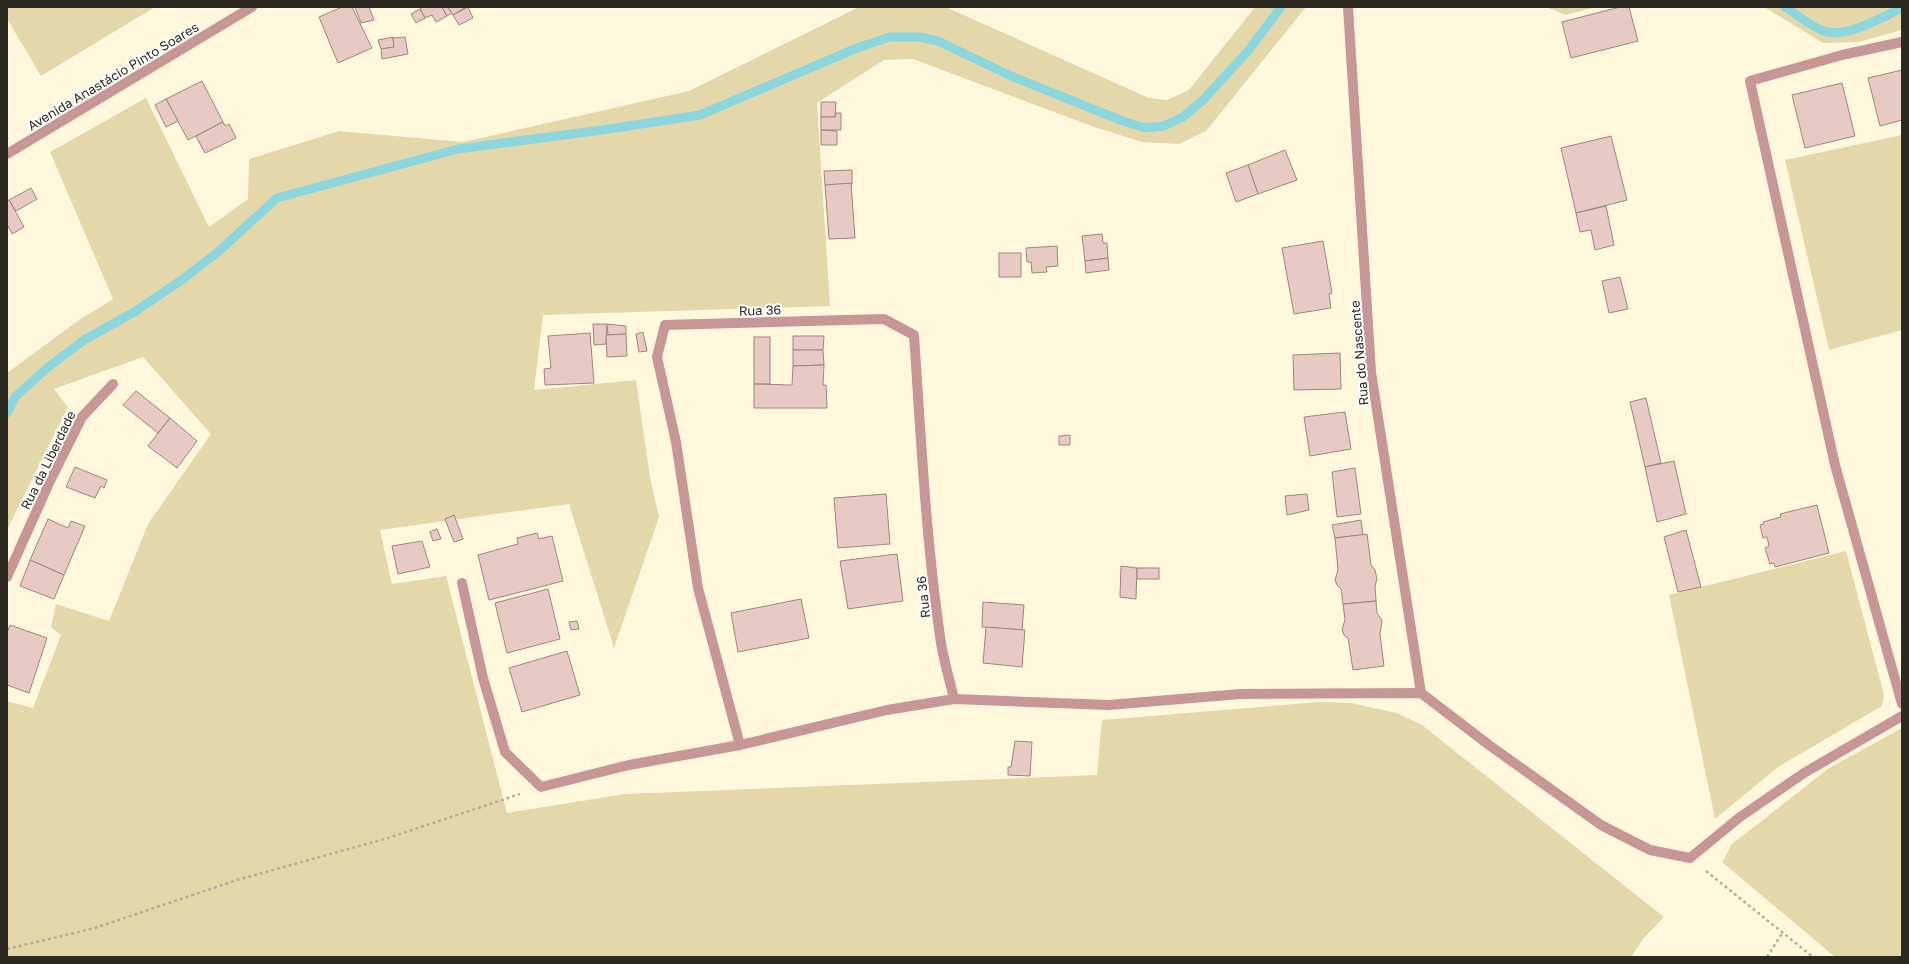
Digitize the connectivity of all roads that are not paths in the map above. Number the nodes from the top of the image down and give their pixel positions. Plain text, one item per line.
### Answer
1 (252, 7) edge
2 (1348, 7) edge
3 (1902, 42) edge
4 (7, 154) edge
5 (113, 384) dead end
6 (7, 577) edge
7 (462, 583) dead end
8 (1421, 693) junction
9 (954, 700) junction
10 (1902, 704) edge
11 (1902, 716) edge
12 (740, 745) junction

1 - 4 street, Avenida Anastácio Pinto Soares
2 - 8 street, Rua do Nascente
3 - 10 street
5 - 6 street, Rua da Liberdade
7 - 12 street
8 - 9 street
8 - 11 street
9 - 12 street
9 - 12 street, Rua 36

